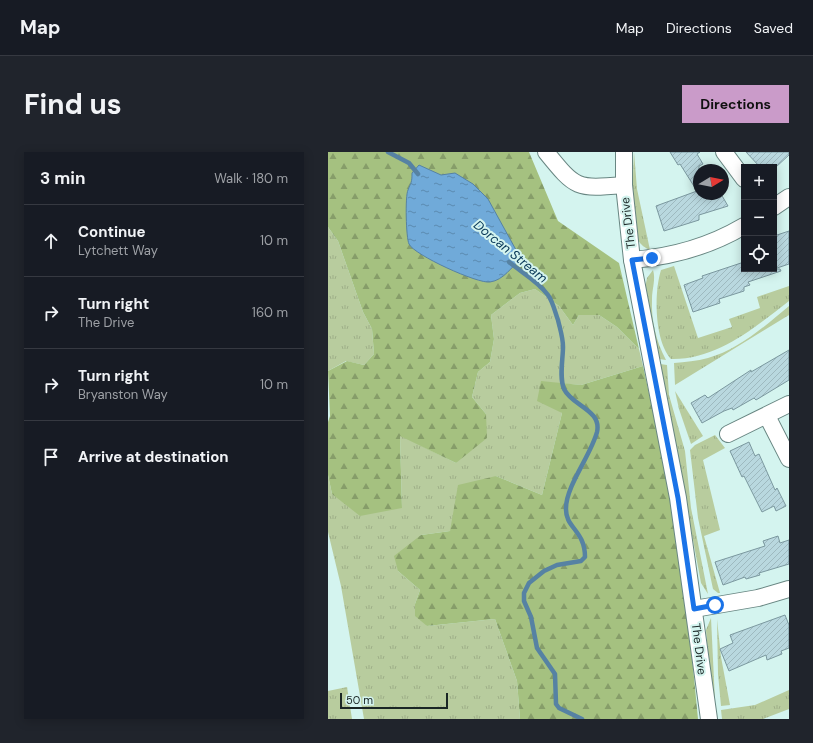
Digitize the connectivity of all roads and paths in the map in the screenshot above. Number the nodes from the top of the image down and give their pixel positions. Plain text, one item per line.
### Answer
1 (546, 152) edge
2 (624, 152) edge
3 (724, 152) edge
4 (741, 175) edge
5 (624, 186) junction
6 (789, 197) edge
7 (777, 205) edge
8 (741, 228) edge
9 (632, 260) junction
10 (789, 404) edge
11 (767, 416) junction
12 (728, 434) dead end
13 (789, 459) edge
14 (789, 589) edge
15 (694, 609) junction
16 (709, 719) edge

1 - 5 street
2 - 5 street, The Drive
3 - 4 street
5 - 9 street, The Drive
6 - 7 street
8 - 9 street
9 - 15 street, The Drive
10 - 11 street
11 - 12 street
11 - 13 street
14 - 15 street
15 - 16 street, The Drive

